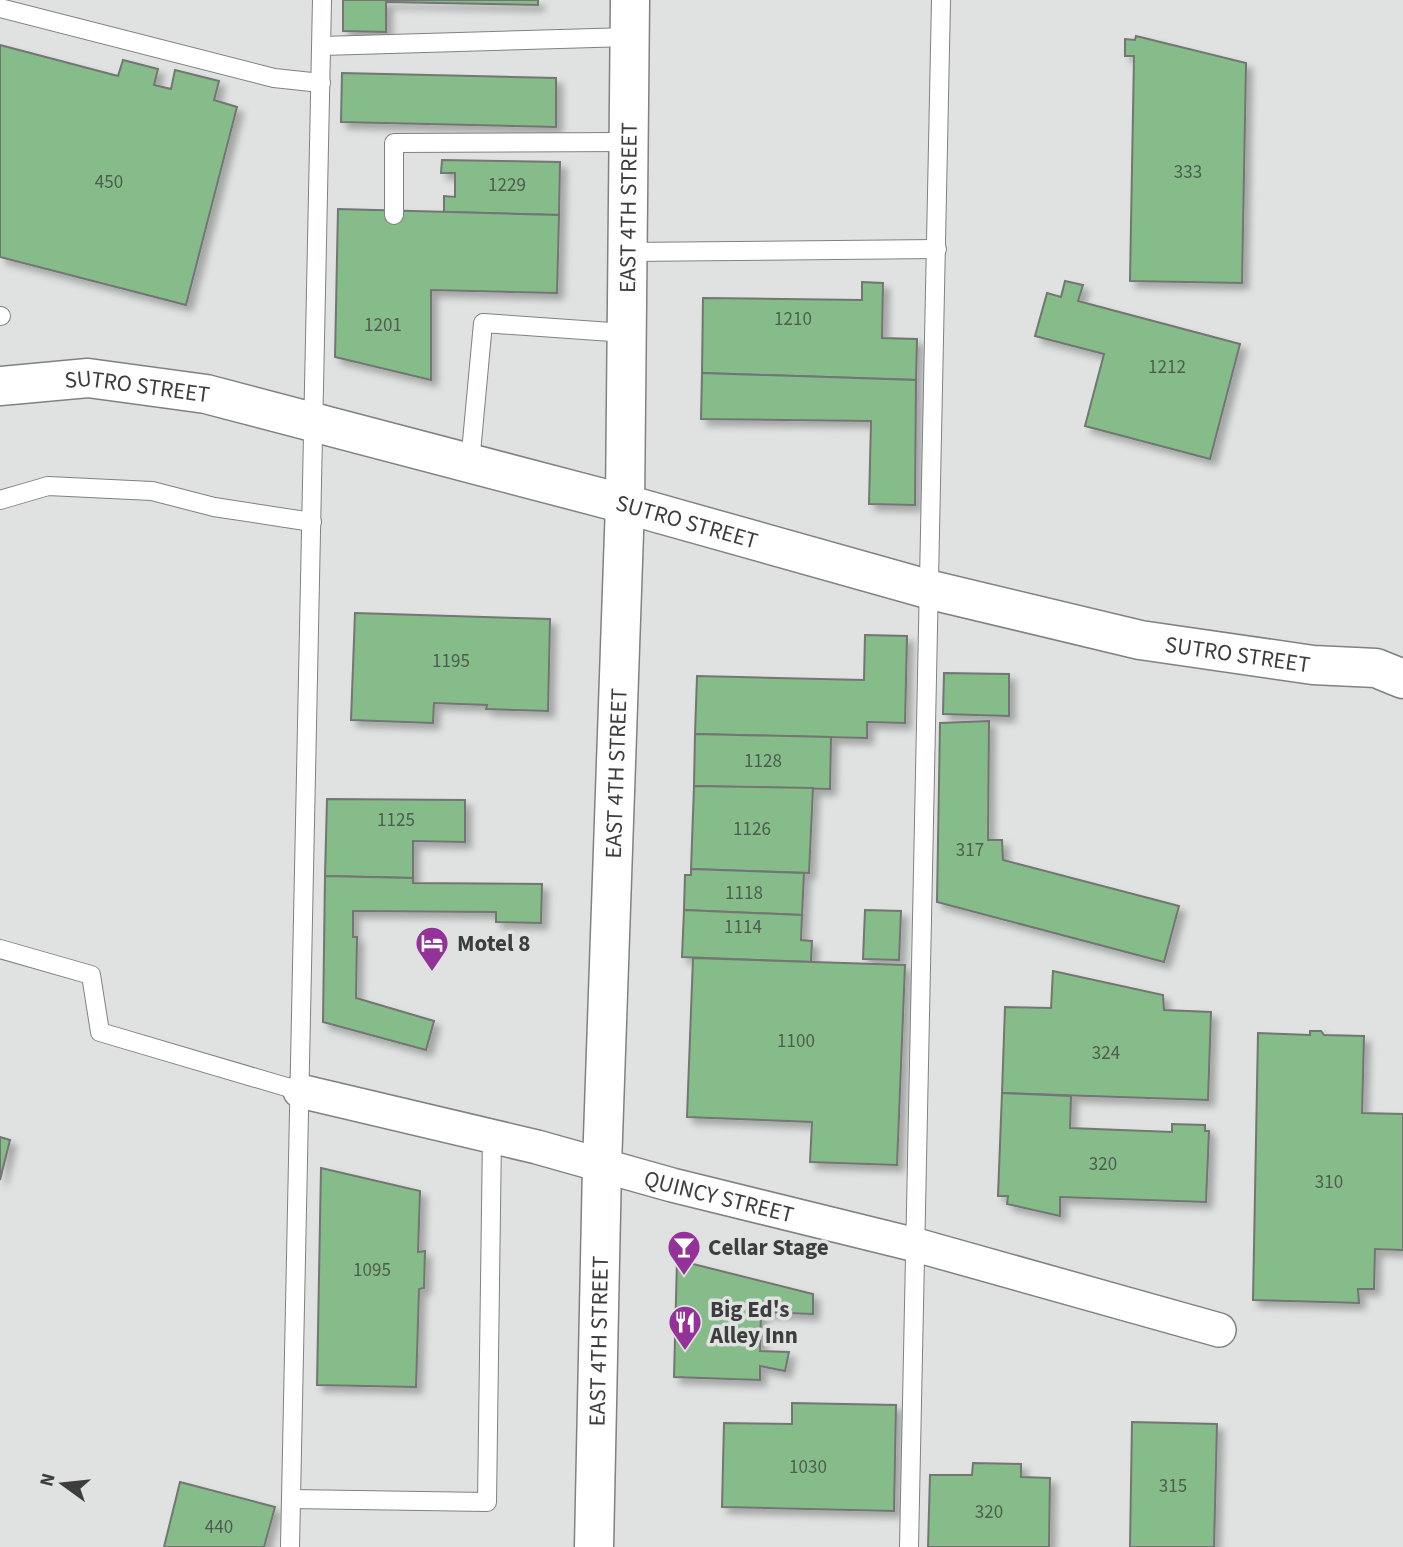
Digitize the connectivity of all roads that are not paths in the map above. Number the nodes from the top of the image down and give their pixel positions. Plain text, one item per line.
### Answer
1 (323, 0) edge
2 (942, 0) edge
3 (0, 8) edge
4 (630, 18) edge
5 (322, 46) junction
6 (321, 83) junction
7 (629, 142) junction
8 (394, 215) dead end
9 (937, 249) junction
10 (627, 252) junction
11 (626, 332) junction
12 (0, 386) edge
13 (314, 422) junction
14 (470, 463) junction
15 (0, 500) edge
16 (625, 504) junction
17 (312, 522) junction
18 (930, 590) junction
19 (1394, 669) edge
20 (0, 949) edge
21 (300, 1091) junction
22 (492, 1136) junction
23 (602, 1166) junction
24 (916, 1245) junction
25 (1219, 1330) dead end
26 (291, 1499) junction
27 (290, 1547) edge
28 (594, 1547) edge
29 (909, 1547) edge

1 - 5 lane
2 - 9 lane
3 - 6 lane
4 - 5 lane
4 - 7 main road, EAST 4TH STREET
5 - 6 lane
6 - 13 lane
7 - 8 lane
7 - 10 main road, EAST 4TH STREET
9 - 10 lane
9 - 18 lane
10 - 11 main road, EAST 4TH STREET
11 - 14 lane
11 - 16 main road, EAST 4TH STREET
12 - 13 main road, SUTRO STREET
13 - 14 main road, SUTRO STREET
13 - 17 lane
14 - 16 main road, SUTRO STREET
15 - 17 lane
16 - 18 main road, SUTRO STREET
16 - 23 main road, EAST 4TH STREET
17 - 21 lane
18 - 19 main road, SUTRO STREET
18 - 24 lane
20 - 21 lane
21 - 22 street, QUINCY STREET
21 - 26 lane
22 - 23 street, QUINCY STREET
22 - 26 lane
23 - 24 street, QUINCY STREET
23 - 28 main road, EAST 4TH STREET
24 - 25 street, QUINCY STREET
24 - 29 lane
26 - 27 lane

